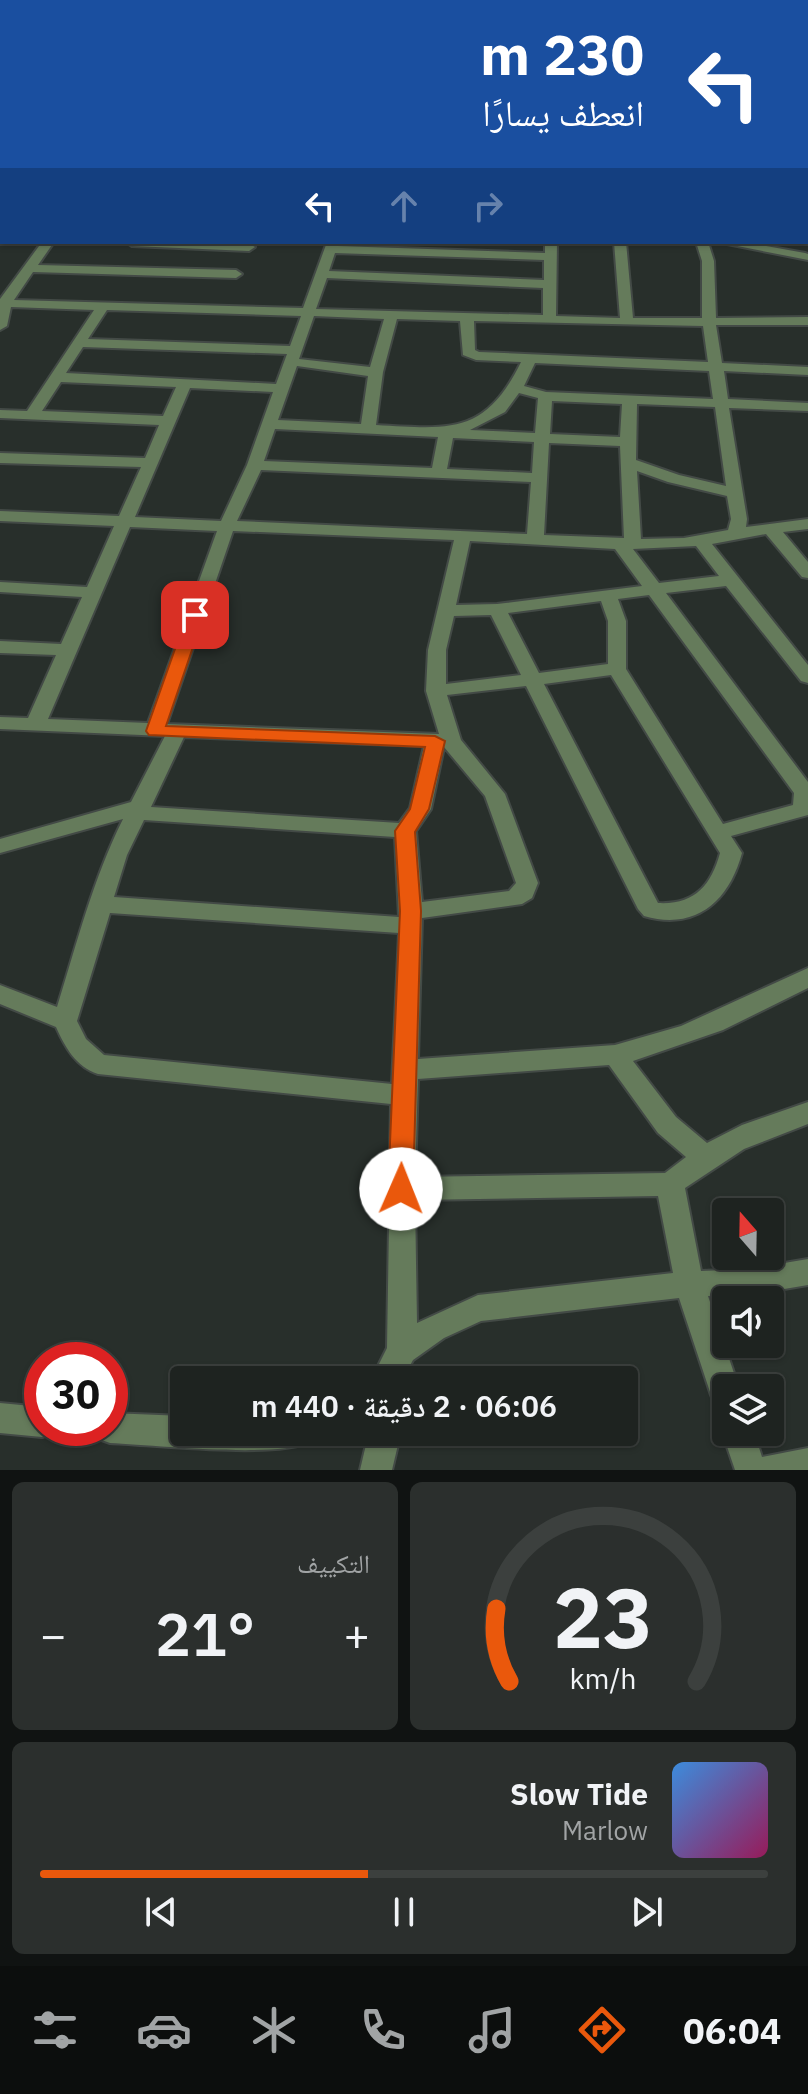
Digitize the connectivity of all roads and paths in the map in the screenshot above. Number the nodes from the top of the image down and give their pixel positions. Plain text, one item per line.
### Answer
1 (604, 0) edge
2 (613, 0) edge
3 (47, 244) edge
4 (214, 244) edge
5 (551, 244) edge
6 (620, 244) edge
7 (703, 244) edge
8 (733, 244) edge
9 (250, 245) edge
10 (332, 246) edge
11 (410, 246) edge
12 (482, 248) edge
13 (772, 252) junction
14 (551, 257) junction
15 (805, 257) dead end
16 (708, 261) junction
17 (29, 268) junction
18 (321, 274) junction
19 (435, 279) junction
20 (550, 284) junction
21 (228, 292) junction
22 (2, 303) edge
23 (102, 307) junction
24 (306, 312) junction
25 (391, 316) junction
26 (467, 318) junction
27 (549, 320) junction
28 (808, 321) edge
29 (627, 322) junction
30 (709, 322) junction
31 (0, 326) edge
32 (79, 343) junction
33 (529, 360) junction
34 (288, 369) junction
35 (716, 369) junction
36 (808, 371) edge
37 (376, 372) junction
38 (55, 377) junction
39 (185, 384) junction
40 (516, 388) junction
41 (545, 396) junction
42 (630, 399) junction
43 (724, 401) junction
44 (808, 407) edge
45 (0, 414) edge
46 (32, 415) junction
47 (168, 421) junction
48 (268, 424) junction
49 (368, 429) junction
50 (447, 432) junction
51 (543, 437) junction
52 (627, 442) junction
53 (0, 458) edge
54 (152, 463) junction
55 (630, 463) junction
56 (255, 465) junction
57 (439, 472) junction
58 (541, 478) junction
59 (735, 493) junction
60 (0, 516) edge
61 (127, 522) junction
62 (808, 524) edge
63 (226, 528) junction
64 (771, 529) junction
65 (736, 533) junction
66 (463, 536) junction
67 (535, 539) junction
68 (700, 541) junction
69 (626, 543) junction
70 (808, 573) edge
71 (729, 580) junction
72 (0, 587) edge
73 (652, 589) junction
74 (95, 593) junction
75 (607, 595) junction
76 (497, 609) junction
77 (448, 611) junction
78 (0, 647) edge
79 (66, 650) junction
80 (617, 669) junction
81 (808, 677) edge
82 (533, 680) junction
83 (436, 691) junction
84 (0, 723) edge
85 (35, 725) junction
86 (165, 732) junction
87 (443, 741) junction
88 (806, 793) edge
89 (139, 810) junction
90 (405, 831) junction
91 (718, 833) junction
92 (0, 846) edge
93 (99, 904) junction
94 (410, 919) junction
95 (808, 977) edge
96 (0, 994) edge
97 (65, 1021) junction
98 (615, 1055) junction
99 (403, 1082) junction
100 (808, 1113) edge
101 (703, 1156) junction
102 (670, 1184) junction
103 (401, 1189) junction
104 (808, 1272) edge
105 (689, 1284) junction
106 (402, 1350) junction
107 (393, 1366) edge
108 (719, 1374) edge
109 (0, 1418) edge
110 (24, 1420) edge
111 (128, 1429) edge
112 (170, 1430) edge
113 (382, 1446) edge
114 (743, 1446) edge
115 (808, 1464) edge
116 (376, 1470) edge
117 (751, 1470) edge
118 (768, 1470) edge

1 - 2 street
3 - 17 street
4 - 9 street
5 - 14 street
6 - 29 street
7 - 16 street
8 - 13 street
9 - 21 street
10 - 11 street
10 - 18 street
11 - 12 street
12 - 14 street
12 - 19 street
13 - 15 street
13 - 16 street
14 - 20 street
16 - 30 street
17 - 21 street
17 - 22 street
18 - 19 street
18 - 24 street
19 - 20 street
20 - 27 street
21 - 23 street
21 - 24 street
22 - 23 street
22 - 31 street
23 - 32 street
24 - 25 street
24 - 34 street
25 - 26 street
25 - 37 street
26 - 27 street
26 - 33 street
27 - 29 street
28 - 30 street
29 - 30 street
30 - 35 street
32 - 34 street
32 - 38 street
33 - 35 street
33 - 40 street
34 - 37 street
34 - 39 street
34 - 48 street
35 - 36 street
35 - 43 street
37 - 49 street
38 - 39 street
38 - 46 street
39 - 47 street
40 - 41 street
40 - 50 street
41 - 42 street
41 - 51 street
42 - 43 street
42 - 52 street
43 - 44 street
43 - 59 street
45 - 46 street
46 - 47 street
47 - 54 street
48 - 49 street
48 - 56 street
49 - 50 street
50 - 51 street
50 - 57 street
51 - 52 street
51 - 58 street
52 - 55 street
53 - 54 street
54 - 61 street
55 - 59 street
55 - 69 street
56 - 57 street
56 - 63 street
57 - 58 street
58 - 67 street
59 - 65 street
60 - 61 street
61 - 63 street
61 - 74 street
62 - 64 street
63 - 66 street
63 - 86 street
64 - 65 street
64 - 70 street
65 - 68 street
66 - 67 street
66 - 77 street
67 - 69 street
68 - 69 street
68 - 71 street
69 - 73 street
71 - 73 street
71 - 81 street
72 - 74 street
73 - 75 street
73 - 88 street
74 - 79 street
75 - 76 street
75 - 80 street
76 - 77 street
76 - 82 street
77 - 83 street
78 - 79 street
79 - 85 street
80 - 82 street
80 - 91 street
82 - 83 street
82 - 91 street
83 - 87 street
84 - 85 street
85 - 86 street
86 - 87 street
86 - 89 street
87 - 90 street
87 - 94 street
88 - 91 street
89 - 90 street
89 - 92 street
89 - 93 street
90 - 94 street
93 - 94 street
93 - 97 street
94 - 99 street
95 - 98 street
96 - 97 street
97 - 99 street
98 - 99 street
98 - 101 street
99 - 103 street
100 - 101 street
101 - 102 street
102 - 103 street
102 - 105 street
103 - 106 street
104 - 105 street
105 - 106 street
105 - 108 street
106 - 107 street
109 - 110 street
111 - 112 street
113 - 116 street
114 - 117 street
115 - 118 street

